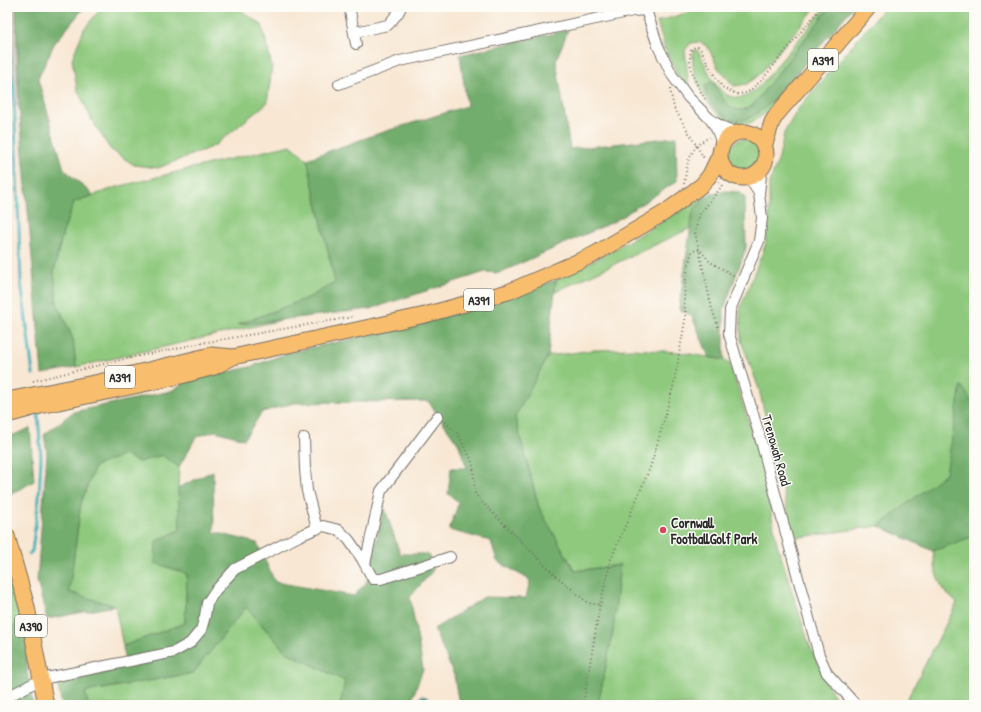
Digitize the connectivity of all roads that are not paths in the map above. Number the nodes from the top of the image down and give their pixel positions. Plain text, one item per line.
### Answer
1 (401, 7) edge
2 (869, 7) edge
3 (646, 8) edge
4 (350, 11) dead end
5 (355, 32) junction
6 (356, 44) dead end
7 (339, 84) dead end
8 (777, 114) junction
9 (710, 119) junction
10 (740, 132) junction
11 (764, 148) junction
12 (721, 151) junction
13 (762, 167) junction
14 (715, 176) junction
15 (744, 178) junction
16 (759, 194) junction
17 (232, 357) junction
18 (7, 400) edge
19 (7, 415) edge
20 (438, 416) road end
21 (304, 438) dead end
22 (317, 529) junction
23 (7, 536) edge
24 (10, 549) edge
25 (450, 557) dead end
26 (365, 564) junction
27 (42, 679) junction
28 (7, 699) edge
29 (46, 705) edge
30 (856, 705) edge

1 - 5 street
2 - 8 highway, A391
3 - 7 street
3 - 9 street
4 - 5 street
5 - 6 street
8 - 10 highway, A391
8 - 11 highway, A391
9 - 10 street
9 - 12 street
10 - 11 highway
10 - 12 highway
11 - 13 highway
12 - 14 highway, A391
12 - 15 highway
13 - 15 highway
13 - 16 street, Trenowah Road
14 - 15 highway
14 - 17 highway, A391
15 - 16 street
16 - 30 street, Trenowah Road
17 - 18 highway, A391
17 - 19 highway, A391
20 - 26 street
21 - 22 street
22 - 26 street
22 - 27 street
23 - 24 highway, A390
24 - 27 highway, A390
25 - 26 street
27 - 28 street
27 - 29 highway, A390

